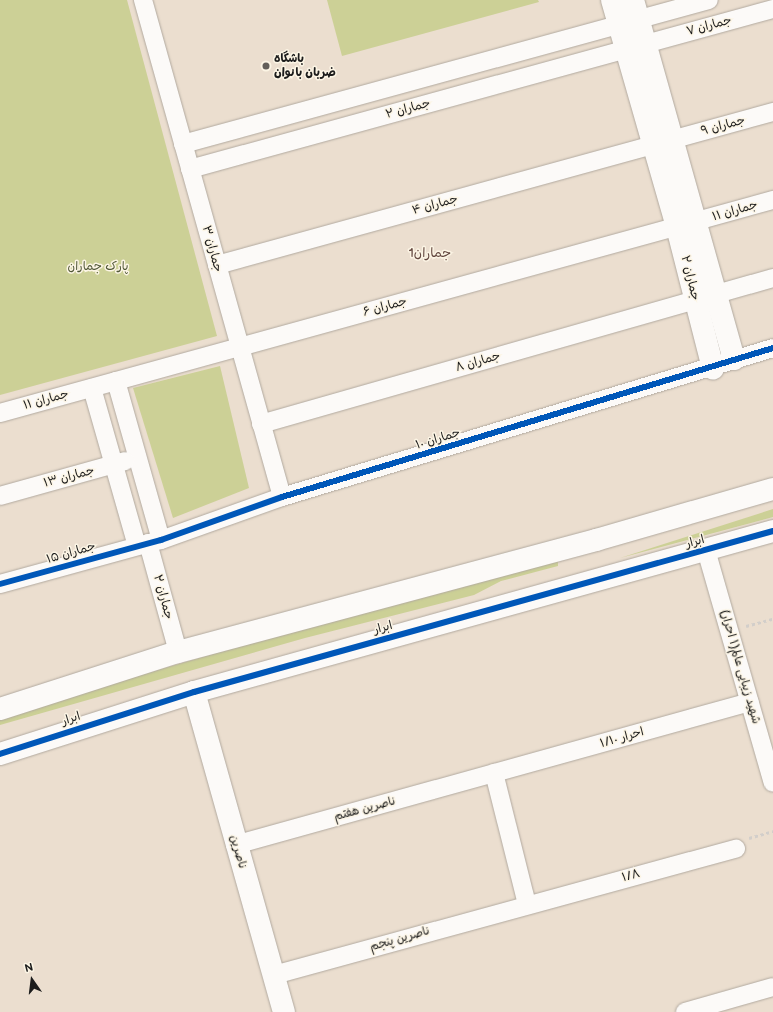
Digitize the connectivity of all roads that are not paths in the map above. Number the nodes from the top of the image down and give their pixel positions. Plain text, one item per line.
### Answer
1 (143, 0) edge
2 (612, 0) edge
3 (709, 0) edge
4 (773, 9) edge
5 (630, 15) edge
6 (636, 47) junction
7 (773, 112) edge
8 (663, 142) junction
9 (183, 144) junction
10 (190, 169) junction
11 (773, 200) edge
12 (687, 225) junction
13 (217, 265) junction
14 (773, 278) edge
15 (705, 298) junction
16 (240, 347) junction
17 (773, 348) edge
18 (734, 359) junction
19 (713, 368) junction
20 (116, 381) junction
21 (92, 388) junction
22 (0, 413) edge
23 (261, 424) junction
24 (137, 458) junction
25 (114, 464) junction
26 (773, 489) edge
27 (0, 496) edge
28 (282, 497) junction
29 (773, 531) edge
30 (149, 543) junction
31 (706, 550) junction
32 (0, 584) edge
33 (178, 652) junction
34 (194, 692) junction
35 (750, 702) junction
36 (0, 708) edge
37 (0, 754) edge
38 (494, 773) junction
39 (772, 775) edge
40 (235, 845) junction
41 (736, 849) dead end
42 (527, 904) junction
43 (274, 975) junction
44 (773, 987) edge
45 (284, 1012) edge
46 (685, 1012) edge

1 - 9 street, جماران ۳
2 - 5 street, جماران ۲
3 - 5 street, جماران ۷
4 - 6 street, جماران ۷
5 - 6 street, جماران ۲
5 - 9 street
6 - 8 street, جماران ۲
6 - 10 street, جماران ۲
7 - 8 street, جماران ۹
8 - 12 street, جماران ۲
8 - 13 street, جماران ۴
9 - 10 street, جماران ۳
10 - 13 street, جماران ۳
11 - 12 street, جماران ۱۱
12 - 15 street, جماران ۲
12 - 16 street, جماران ۶
13 - 16 street, جماران ۳
14 - 15 street
15 - 18 street, جماران ۲
15 - 19 street, جماران ۲
15 - 23 street, جماران ۸
16 - 20 street, جماران ۶
16 - 23 street, جماران ۳
17 - 18 street, جماران ۱۰
18 - 19 street, جماران ۱۰
19 - 28 street, جماران ۱۰
20 - 21 street, جماران ۶
20 - 24 street
21 - 22 street, جماران ۱۱
21 - 25 street
23 - 28 street, جماران ۳
24 - 25 street, جماران ۱۳
24 - 30 street
25 - 27 street, جماران ۱۳
25 - 30 street
26 - 33 street
28 - 30 street, جماران ۱۰
29 - 31 street, ابرار
30 - 32 street, جماران ۱۵
30 - 33 street, جماران ۲
31 - 34 street, ابرار
31 - 35 street, شهید زیبایی عالم(۱ احرار)
33 - 36 street
34 - 37 street, ابرار
34 - 40 street, ناصرین
35 - 38 street, ۱/۱۰ احرار
35 - 39 street, شهید زیبایی عالم(۱ احرار)
38 - 40 street, ناصرین هفتم
38 - 42 street
40 - 43 street, ناصرین
41 - 42 street, ۱/۸
42 - 43 street, ناصرین پنجم
43 - 45 street, ناصرین
44 - 46 street

